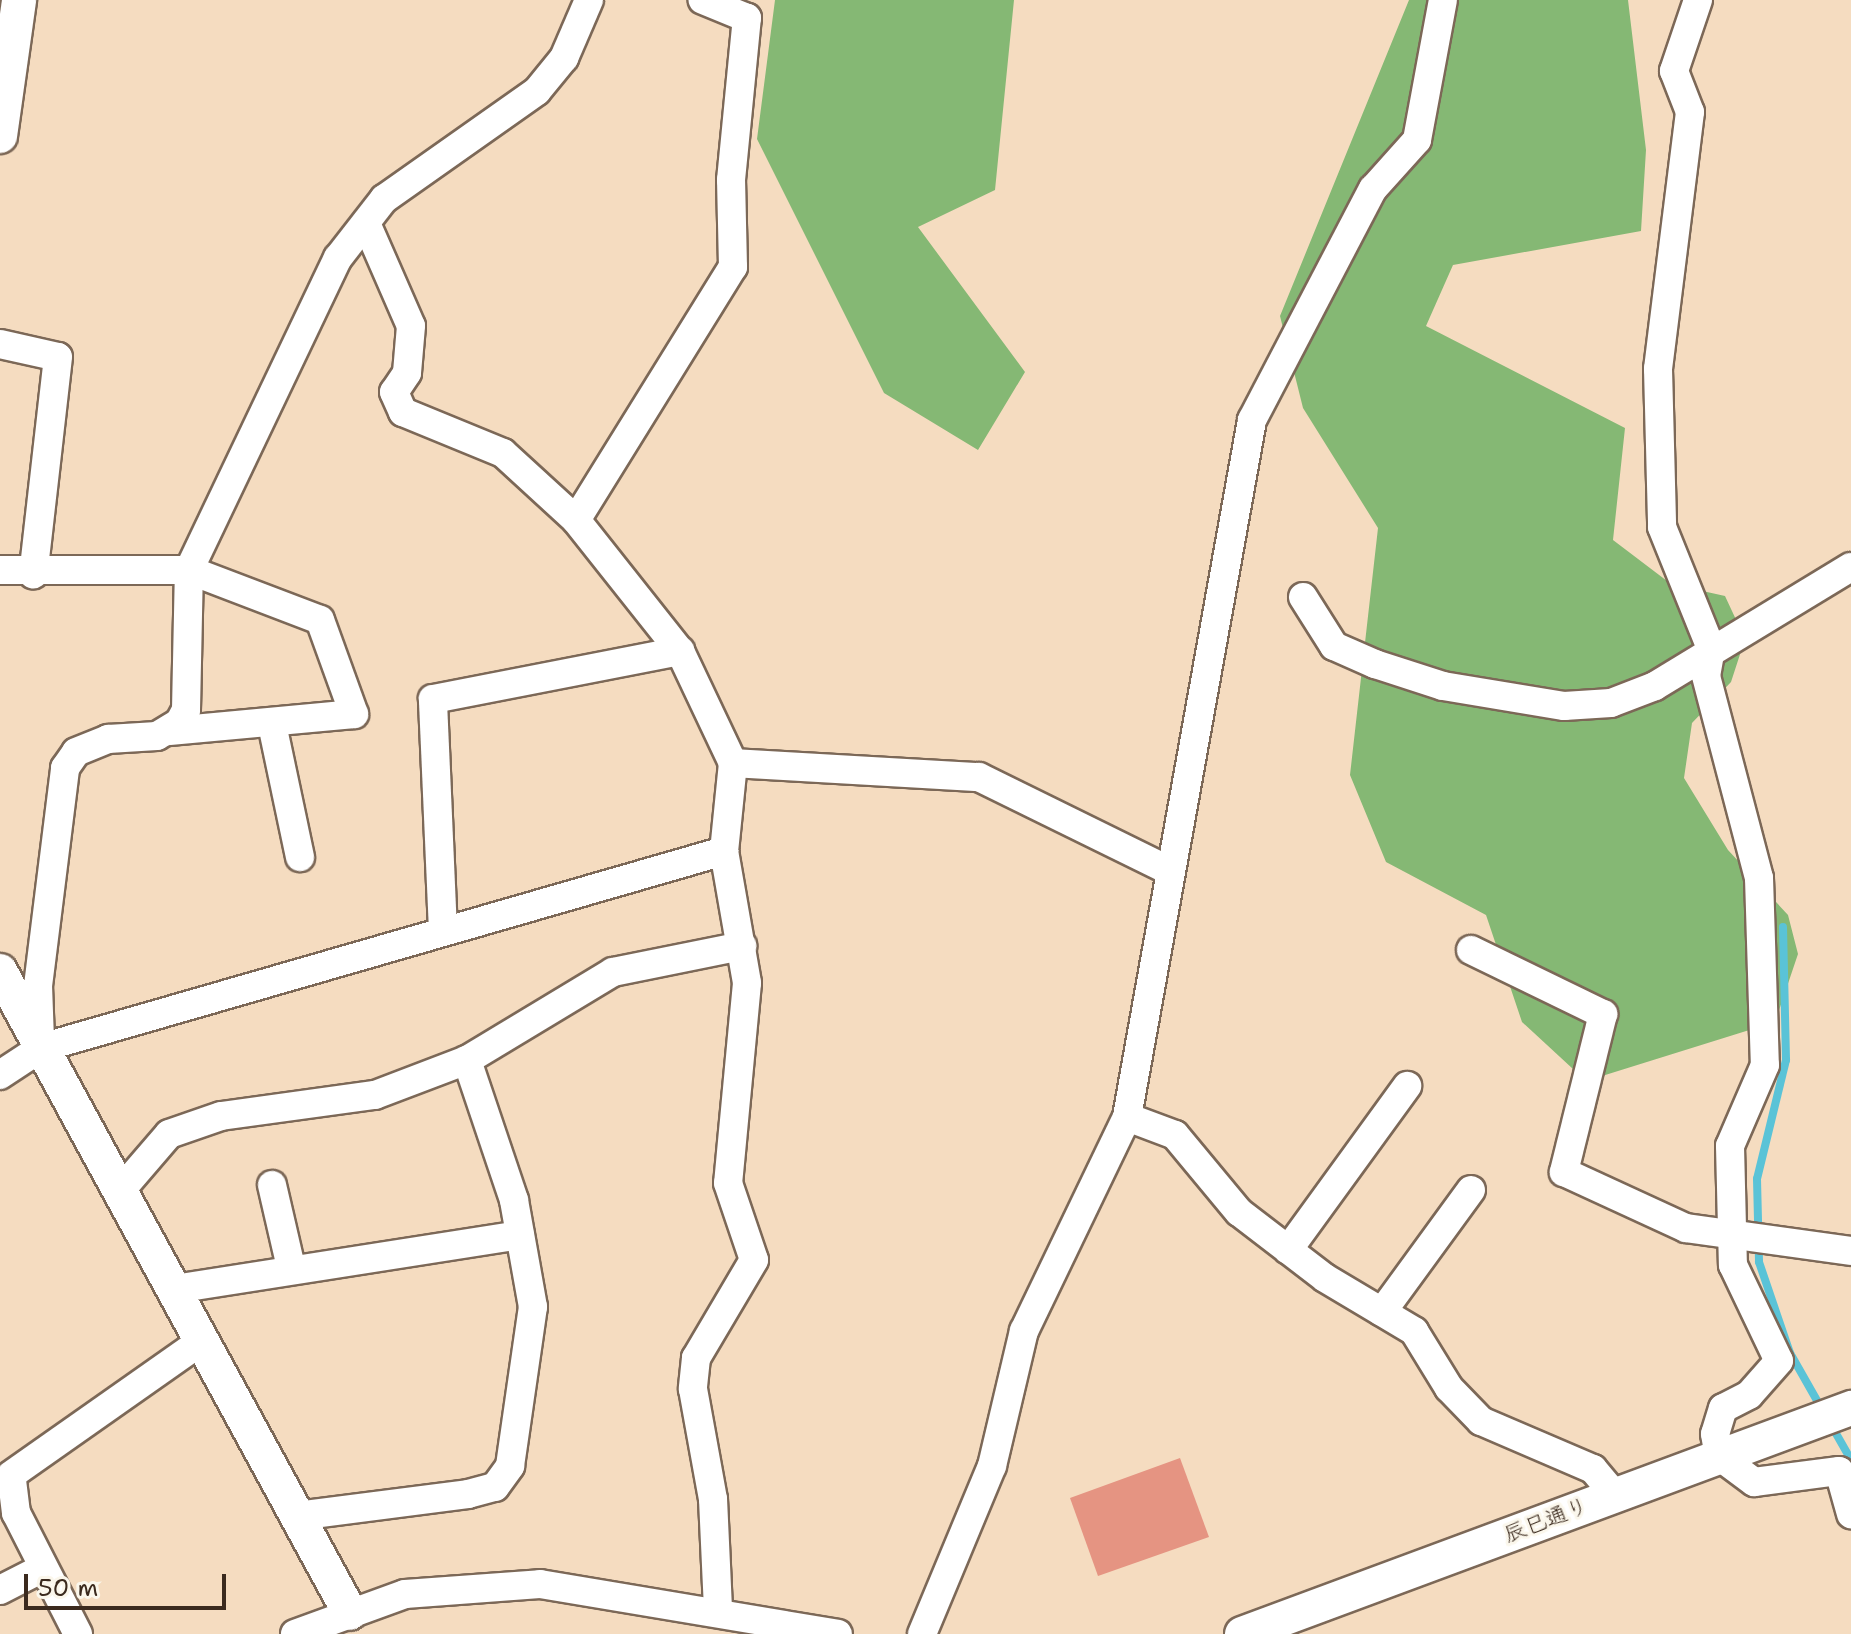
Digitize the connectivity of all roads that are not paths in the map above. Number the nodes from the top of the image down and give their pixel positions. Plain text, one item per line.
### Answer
1 (19, 0) edge
2 (589, 0) edge
3 (703, 0) edge
4 (1443, 0) edge
5 (1698, 0) edge
6 (0, 136) edge
7 (366, 223) junction
8 (0, 344) edge
9 (576, 520) junction
10 (1851, 567) edge
11 (0, 570) edge
12 (189, 570) junction
13 (33, 575) junction
14 (1303, 597) dead end
15 (1711, 648) junction
16 (680, 651) junction
17 (272, 724) junction
18 (170, 731) junction
19 (733, 763) junction
20 (724, 851) junction
21 (300, 857) dead end
22 (1166, 869) junction
23 (443, 931) junction
24 (742, 946) junction
25 (1471, 950) dead end
26 (0, 971) edge
27 (41, 1048) junction
28 (467, 1060) junction
29 (0, 1075) edge
30 (1407, 1086) dead end
31 (1127, 1117) junction
32 (272, 1185) dead end
33 (1471, 1190) dead end
34 (120, 1191) junction
35 (520, 1235) junction
36 (1732, 1237) junction
37 (1288, 1250) junction
38 (1851, 1251) edge
39 (291, 1267) junction
40 (175, 1289) junction
41 (1382, 1312) junction
42 (203, 1340) junction
43 (1851, 1408) edge
44 (1719, 1456) junction
45 (4, 1471) edge
46 (1614, 1494) junction
47 (1851, 1514) edge
48 (297, 1516) junction
49 (43, 1568) junction
50 (0, 1590) edge
51 (718, 1609) junction
52 (355, 1623) edge
53 (78, 1634) edge
54 (295, 1634) edge
55 (838, 1634) edge
56 (922, 1634) edge
57 (1242, 1634) edge

1 - 6 street
2 - 7 street
3 - 9 street
4 - 22 street
5 - 15 street
7 - 9 street
7 - 12 street
8 - 13 street
9 - 16 street
10 - 15 street
11 - 13 street
12 - 13 street
12 - 17 street
12 - 18 street
14 - 15 street
15 - 36 street
16 - 19 street
16 - 23 street
17 - 18 street
17 - 21 street
18 - 27 street
19 - 20 street
19 - 22 street
20 - 23 street
20 - 24 street
22 - 31 street
23 - 27 street
24 - 28 street
24 - 51 street
25 - 36 street
26 - 27 street
27 - 29 street
27 - 34 street
28 - 34 street
28 - 35 street
30 - 37 street
31 - 37 street
31 - 56 street
32 - 39 street
33 - 41 street
34 - 40 street
35 - 39 street
35 - 48 street
36 - 38 street
36 - 44 street
37 - 41 street
39 - 40 street
40 - 42 street
41 - 46 street
42 - 45 street
42 - 48 street
43 - 44 street, 辰巳通り
44 - 46 street, 辰巳通り
44 - 47 street
45 - 49 street
46 - 57 street, 辰巳通り
48 - 52 street
49 - 50 street
49 - 53 street
51 - 52 street
51 - 55 street
52 - 54 street

